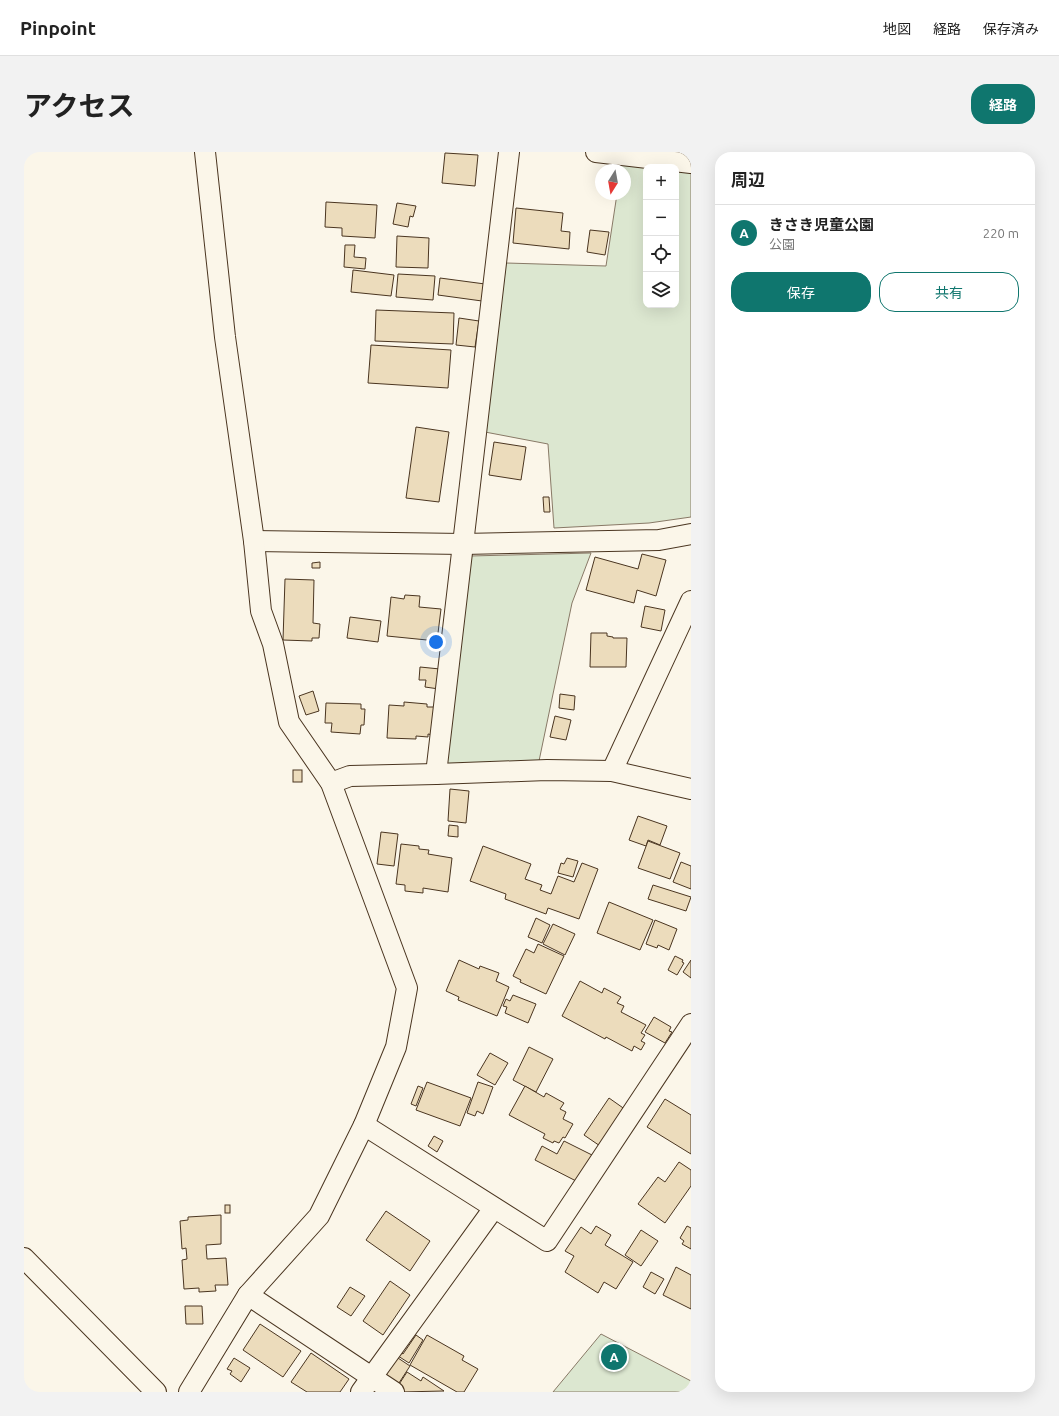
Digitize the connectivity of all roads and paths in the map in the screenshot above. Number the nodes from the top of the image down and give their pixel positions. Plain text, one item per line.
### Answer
1 (204, 152) edge
2 (509, 152) edge
3 (596, 152) edge
4 (691, 163) edge
5 (691, 534) edge
6 (254, 541) junction
7 (463, 544) junction
8 (691, 602) edge
9 (612, 771) junction
10 (436, 774) junction
11 (331, 782) junction
12 (691, 789) edge
13 (691, 1024) edge
14 (364, 1125) junction
15 (494, 1208) junction
16 (24, 1258) edge
17 (248, 1295) junction
18 (366, 1384) edge
19 (156, 1392) edge
20 (188, 1392) edge
21 (394, 1392) edge

1 - 6 street
2 - 7 street
3 - 4 street
5 - 7 street
6 - 7 street
6 - 11 street
7 - 10 street
8 - 9 street
9 - 10 street
9 - 12 street
10 - 11 street
11 - 14 street
13 - 15 street
14 - 15 street
14 - 17 street
15 - 18 street
16 - 19 street
17 - 18 street
17 - 20 street
18 - 21 street

